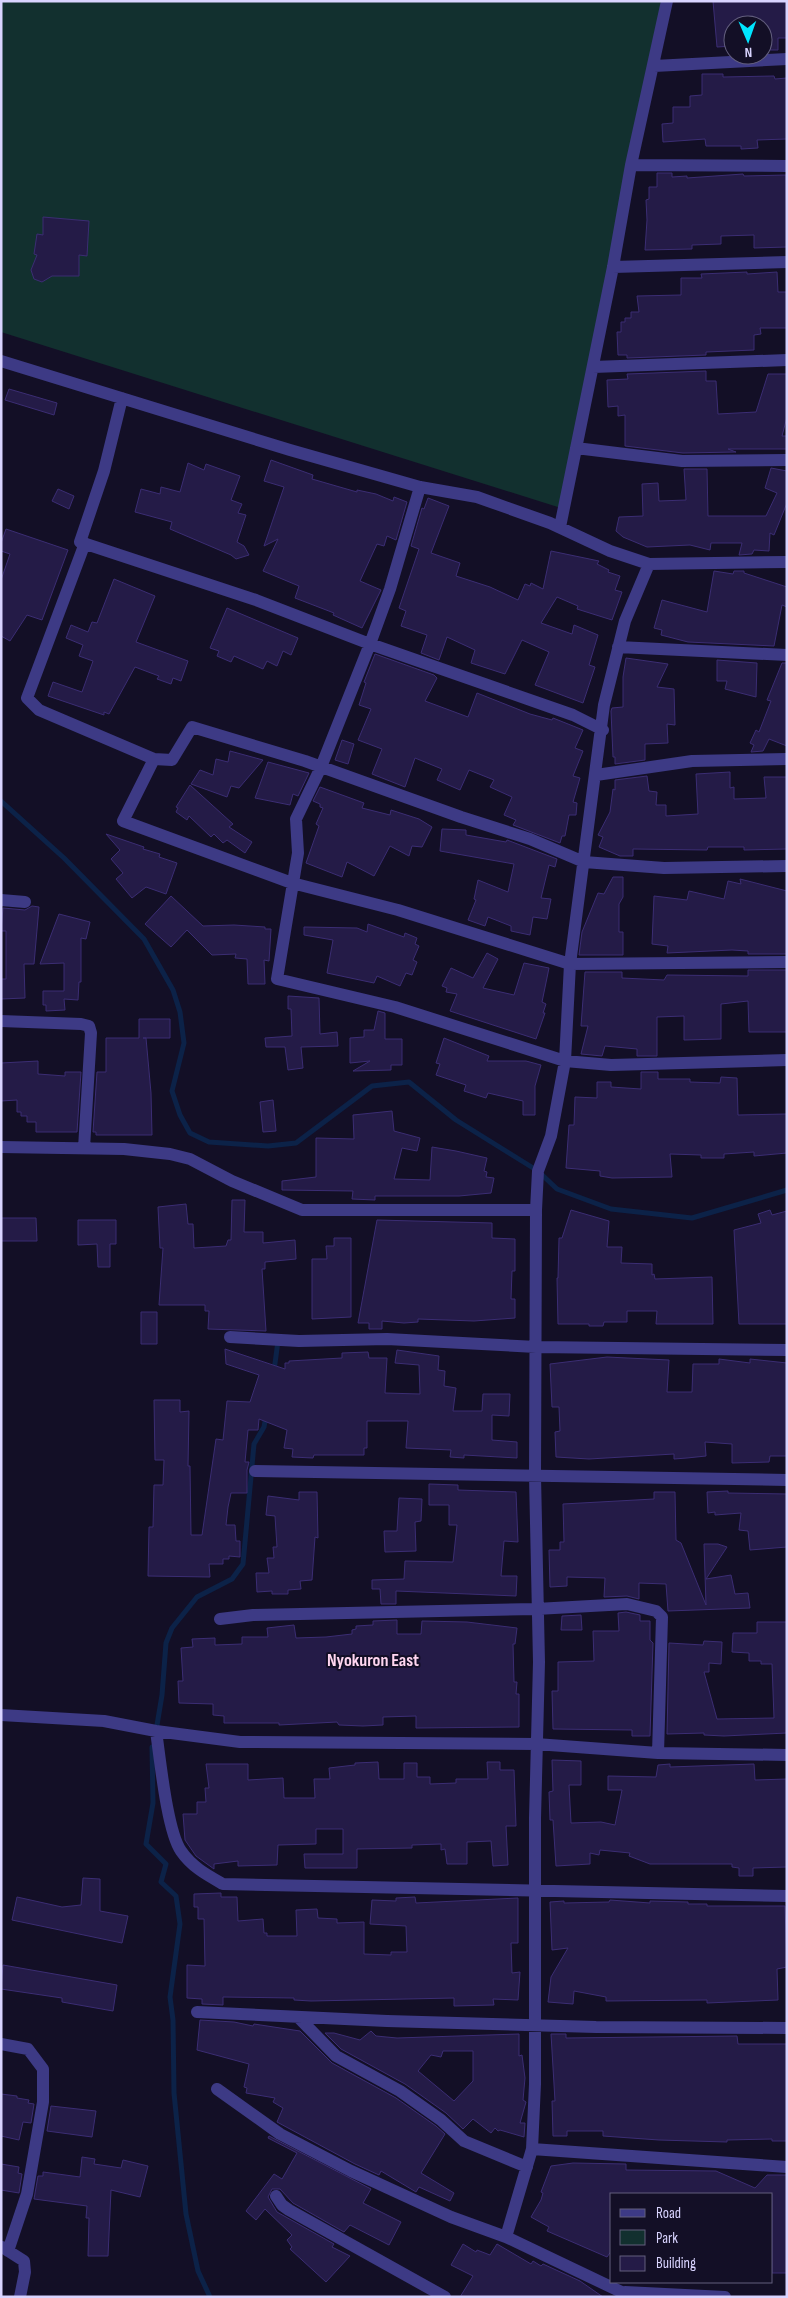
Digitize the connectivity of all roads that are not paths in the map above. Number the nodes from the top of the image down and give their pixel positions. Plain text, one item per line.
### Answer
1 (667, 1) edge
2 (787, 59) edge
3 (654, 66) junction
4 (631, 164) junction
5 (787, 166) edge
6 (787, 262) edge
7 (613, 268) junction
8 (1, 360) edge
9 (787, 360) edge
10 (593, 367) junction
11 (122, 398) junction
12 (576, 448) junction
13 (787, 460) edge
14 (420, 487) junction
15 (560, 527) junction
16 (85, 543) junction
17 (787, 562) edge
18 (649, 564) junction
19 (370, 644) junction
20 (618, 647) junction
21 (787, 655) edge
22 (602, 730) junction
23 (154, 759) junction
24 (787, 759) edge
25 (321, 767) junction
26 (596, 776) junction
27 (584, 862) junction
28 (787, 866) edge
29 (292, 883) junction
30 (1, 900) edge
31 (25, 902) dead end
32 (787, 962) edge
33 (570, 964) junction
34 (1, 1021) edge
35 (787, 1060) edge
36 (565, 1061) junction
37 (1, 1147) edge
38 (84, 1148) junction
39 (536, 1210) junction
40 (230, 1337) dead end
41 (536, 1347) junction
42 (787, 1350) edge
43 (255, 1471) dead end
44 (535, 1476) junction
45 (787, 1480) edge
46 (536, 1609) junction
47 (220, 1619) dead end
48 (1, 1715) edge
49 (150, 1730) junction
50 (536, 1744) junction
51 (658, 1753) junction
52 (787, 1755) edge
53 (534, 1891) junction
54 (787, 1896) edge
55 (197, 2012) dead end
56 (298, 2018) junction
57 (536, 2025) junction
58 (787, 2028) edge
59 (1, 2044) edge
60 (217, 2089) dead end
61 (532, 2149) junction
62 (787, 2167) edge
63 (527, 2168) junction
64 (276, 2196) dead end
65 (506, 2237) junction
66 (5, 2249) edge
67 (628, 2294) edge
68 (20, 2297) edge
69 (445, 2297) edge
70 (725, 2297) edge

1 - 3 street
2 - 3 street
3 - 4 street
4 - 5 street
4 - 7 street
6 - 7 street
7 - 10 street
8 - 11 street
9 - 10 street
10 - 12 street
11 - 14 street
11 - 16 street
12 - 13 street
12 - 15 street
14 - 15 street
14 - 19 street
15 - 18 street
16 - 19 street
16 - 23 street
17 - 18 street
18 - 20 street
19 - 22 street
19 - 25 street
20 - 21 street
20 - 22 street
22 - 26 street
23 - 25 street
23 - 29 street
24 - 26 street
25 - 27 street
25 - 29 street
26 - 27 street
27 - 28 street
27 - 33 street
29 - 33 street
29 - 36 street
30 - 31 street
32 - 33 street
33 - 36 street
34 - 38 street
35 - 36 street
36 - 39 street
37 - 38 street
38 - 39 street
39 - 41 street
40 - 41 street
41 - 42 street
41 - 44 street
43 - 44 street
44 - 45 street
44 - 46 street
46 - 47 street
46 - 50 street
46 - 51 street
48 - 49 street
49 - 50 street
49 - 53 street
50 - 51 street
50 - 53 street
51 - 52 street
53 - 54 street
53 - 57 street
55 - 56 street
56 - 57 street
56 - 63 street
57 - 58 street
57 - 61 street
59 - 66 street
60 - 65 street
61 - 62 street
61 - 63 street
63 - 65 street
64 - 69 street
65 - 67 street
66 - 68 street
67 - 70 street

